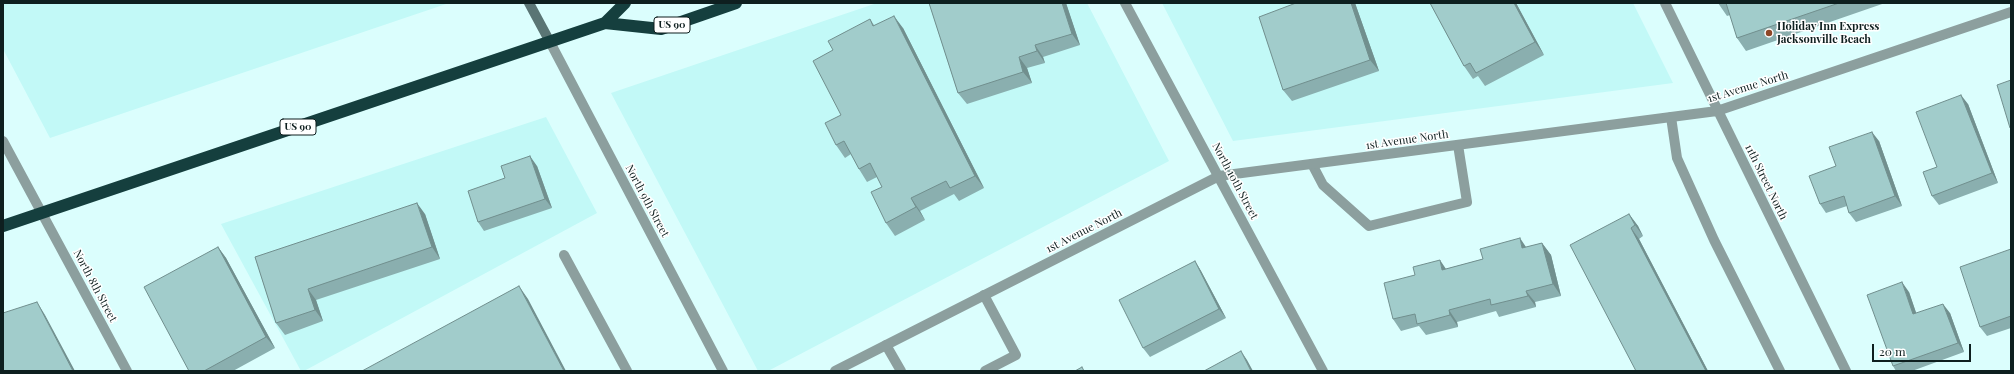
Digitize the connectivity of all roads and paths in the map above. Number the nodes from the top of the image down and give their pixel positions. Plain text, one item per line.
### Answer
1 (529, 3) edge
2 (625, 3) edge
3 (736, 3) edge
4 (1125, 3) edge
5 (1665, 3) edge
6 (2011, 12) edge
7 (605, 24) junction
8 (550, 42) junction
9 (1717, 111) junction
10 (1671, 117) junction
11 (3, 141) edge
12 (1458, 145) junction
13 (1312, 164) junction
14 (1219, 176) junction
15 (42, 213) junction
16 (3, 226) edge
17 (564, 255) dead end
18 (984, 295) junction
19 (886, 345) junction
20 (127, 371) edge
21 (627, 371) edge
22 (723, 371) edge
23 (835, 371) edge
24 (901, 371) edge
25 (985, 371) edge
26 (1323, 371) edge
27 (1780, 371) edge
28 (1846, 371) edge

1 - 8 street
2 - 7 highway, US 90
3 - 7 highway, US 90
4 - 14 street, North 10th Street
5 - 9 street, 11th Street North
6 - 9 street, 1st Avenue North
7 - 8 highway, US 90
8 - 15 highway, US 90
8 - 22 street, North 9th Street
9 - 10 street, 1st Avenue North
9 - 28 street, 11th Street North
10 - 12 street, 1st Avenue North
10 - 27 street
11 - 15 street, North 8th Street
12 - 13 street, 1st Avenue North
12 - 13 street
13 - 14 street, 1st Avenue North
14 - 18 street, 1st Avenue North
14 - 26 street, North 10th Street
15 - 16 highway, US 90
15 - 20 street, North 8th Street
17 - 21 street
18 - 19 street, 1st Avenue North
18 - 25 street
19 - 23 street, 1st Avenue North
19 - 24 street

